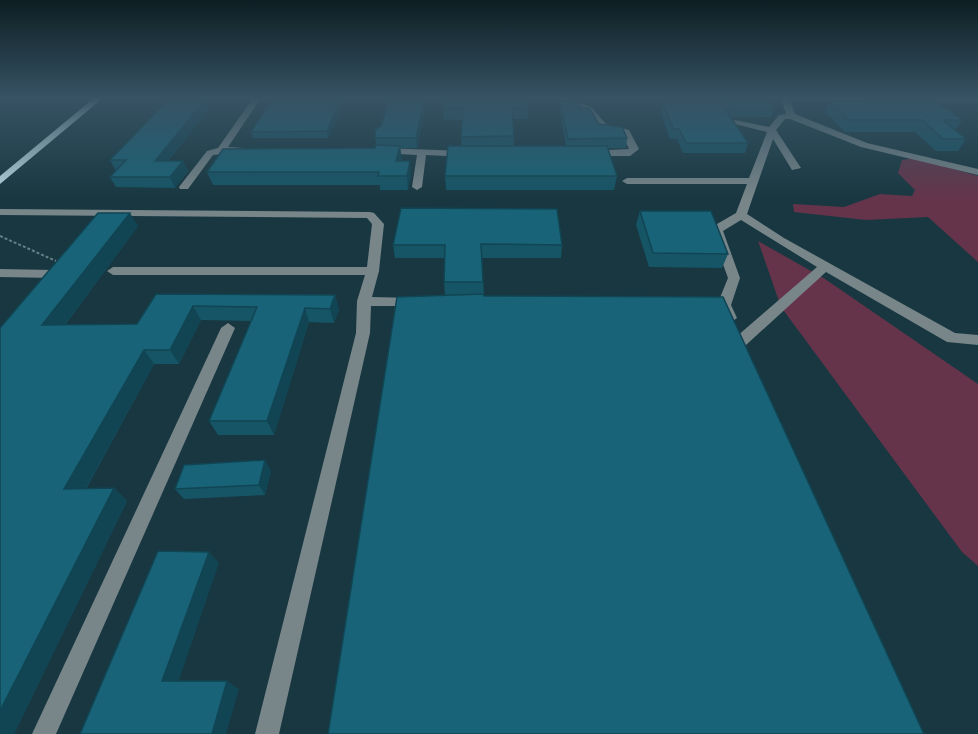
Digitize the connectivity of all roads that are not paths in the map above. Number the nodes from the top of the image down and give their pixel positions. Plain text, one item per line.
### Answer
1 (59, 132) edge
2 (233, 132) edge
3 (626, 132) edge
4 (771, 132) edge
5 (773, 132) edge
6 (832, 132) edge
7 (221, 150) junction
8 (255, 150) edge
9 (367, 151) edge
10 (422, 153) junction
11 (472, 154) edge
12 (576, 154) edge
13 (796, 168) dead end
14 (978, 172) edge
15 (627, 181) dead end
16 (752, 181) junction
17 (0, 182) edge
18 (184, 187) dead end
19 (417, 187) dead end
20 (0, 212) edge
21 (741, 214) junction
22 (825, 266) junction
23 (113, 271) dead end
24 (373, 271) junction
25 (0, 273) edge
26 (53, 274) edge
27 (364, 301) junction
28 (434, 302) edge
29 (228, 328) dead end
30 (978, 340) edge
31 (741, 341) junction
32 (751, 363) edge
33 (44, 734) edge
34 (267, 734) edge

1 - 17 main road
2 - 7 street
3 - 12 street
4 - 16 street
5 - 13 street
6 - 14 street
7 - 8 street
7 - 18 street
9 - 10 street
10 - 11 street
10 - 19 street
15 - 16 street
16 - 21 street
20 - 24 street
21 - 22 street
21 - 31 street
22 - 30 street
22 - 31 street
23 - 24 street
24 - 27 street
25 - 26 street
27 - 28 street
27 - 34 street
29 - 33 street
31 - 32 street

